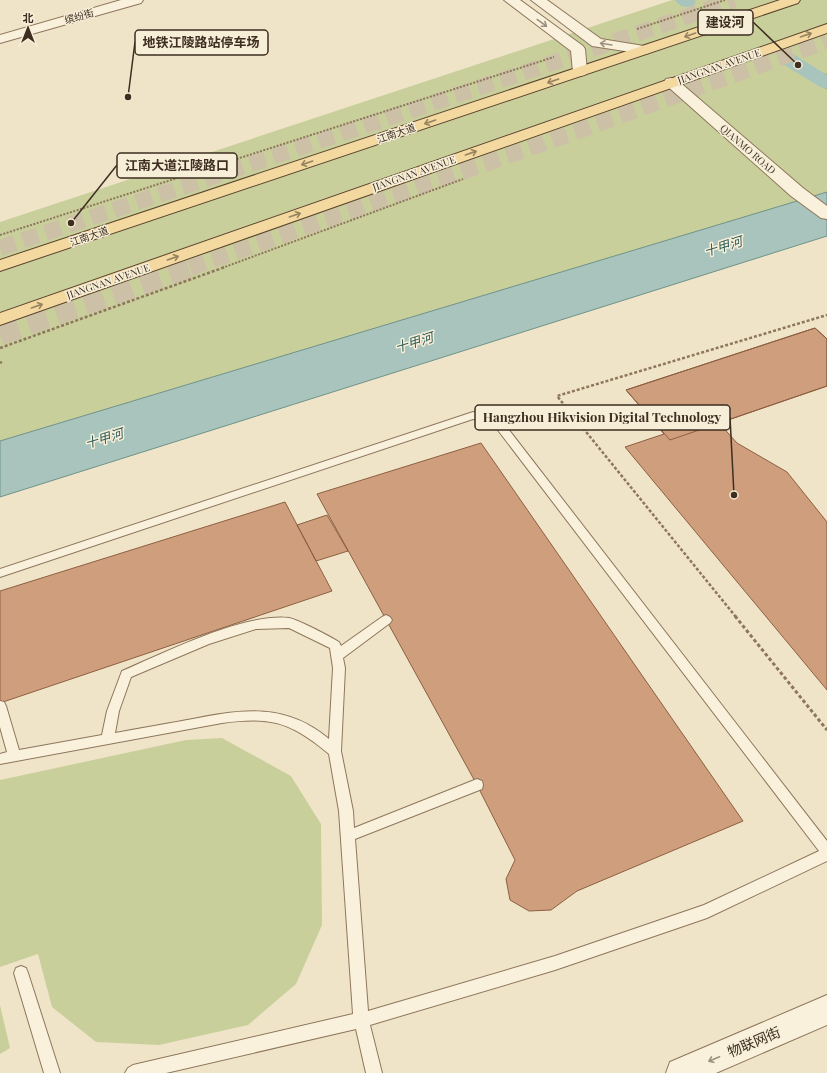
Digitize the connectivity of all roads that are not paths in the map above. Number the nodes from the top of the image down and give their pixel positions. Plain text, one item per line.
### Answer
1 (136, 0) edge
2 (511, 0) edge
3 (538, 0) edge
4 (793, 0) edge
5 (827, 28) edge
6 (0, 39) edge
7 (644, 50) junction
8 (580, 72) junction
9 (672, 82) junction
10 (827, 214) edge
11 (0, 266) edge
12 (0, 318) edge
13 (0, 573) edge
14 (386, 620) dead end
15 (336, 656) junction
16 (0, 706) edge
17 (107, 740) junction
18 (335, 751) junction
19 (15, 757) junction
20 (0, 759) edge
21 (477, 785) dead end
22 (348, 836) junction
23 (827, 853) edge
24 (21, 973) dead end
25 (827, 1010) edge
26 (361, 1020) junction
27 (52, 1073) edge
28 (133, 1073) edge
29 (374, 1073) edge
30 (681, 1073) edge

1 - 6 street, 缤纷街
2 -> 8 street
7 -> 3 street
4 -> 7 main road, 江南大道
9 -> 5 main road, JIANGNAN AVENUE
7 - 8 main road, 江南大道
8 -> 11 main road, 江南大道
9 - 10 street, QIANMO ROAD
12 -> 9 main road, JIANGNAN AVENUE
13 - 23 lane
14 - 15 lane
15 - 17 lane
15 - 18 lane
16 - 19 lane
17 - 18 lane
17 - 19 lane
18 - 22 lane
19 - 20 lane
21 - 22 lane
22 - 26 lane
23 - 26 lane
24 - 27 lane
25 -> 30 street, 物联网街
26 - 28 lane
26 - 29 lane

